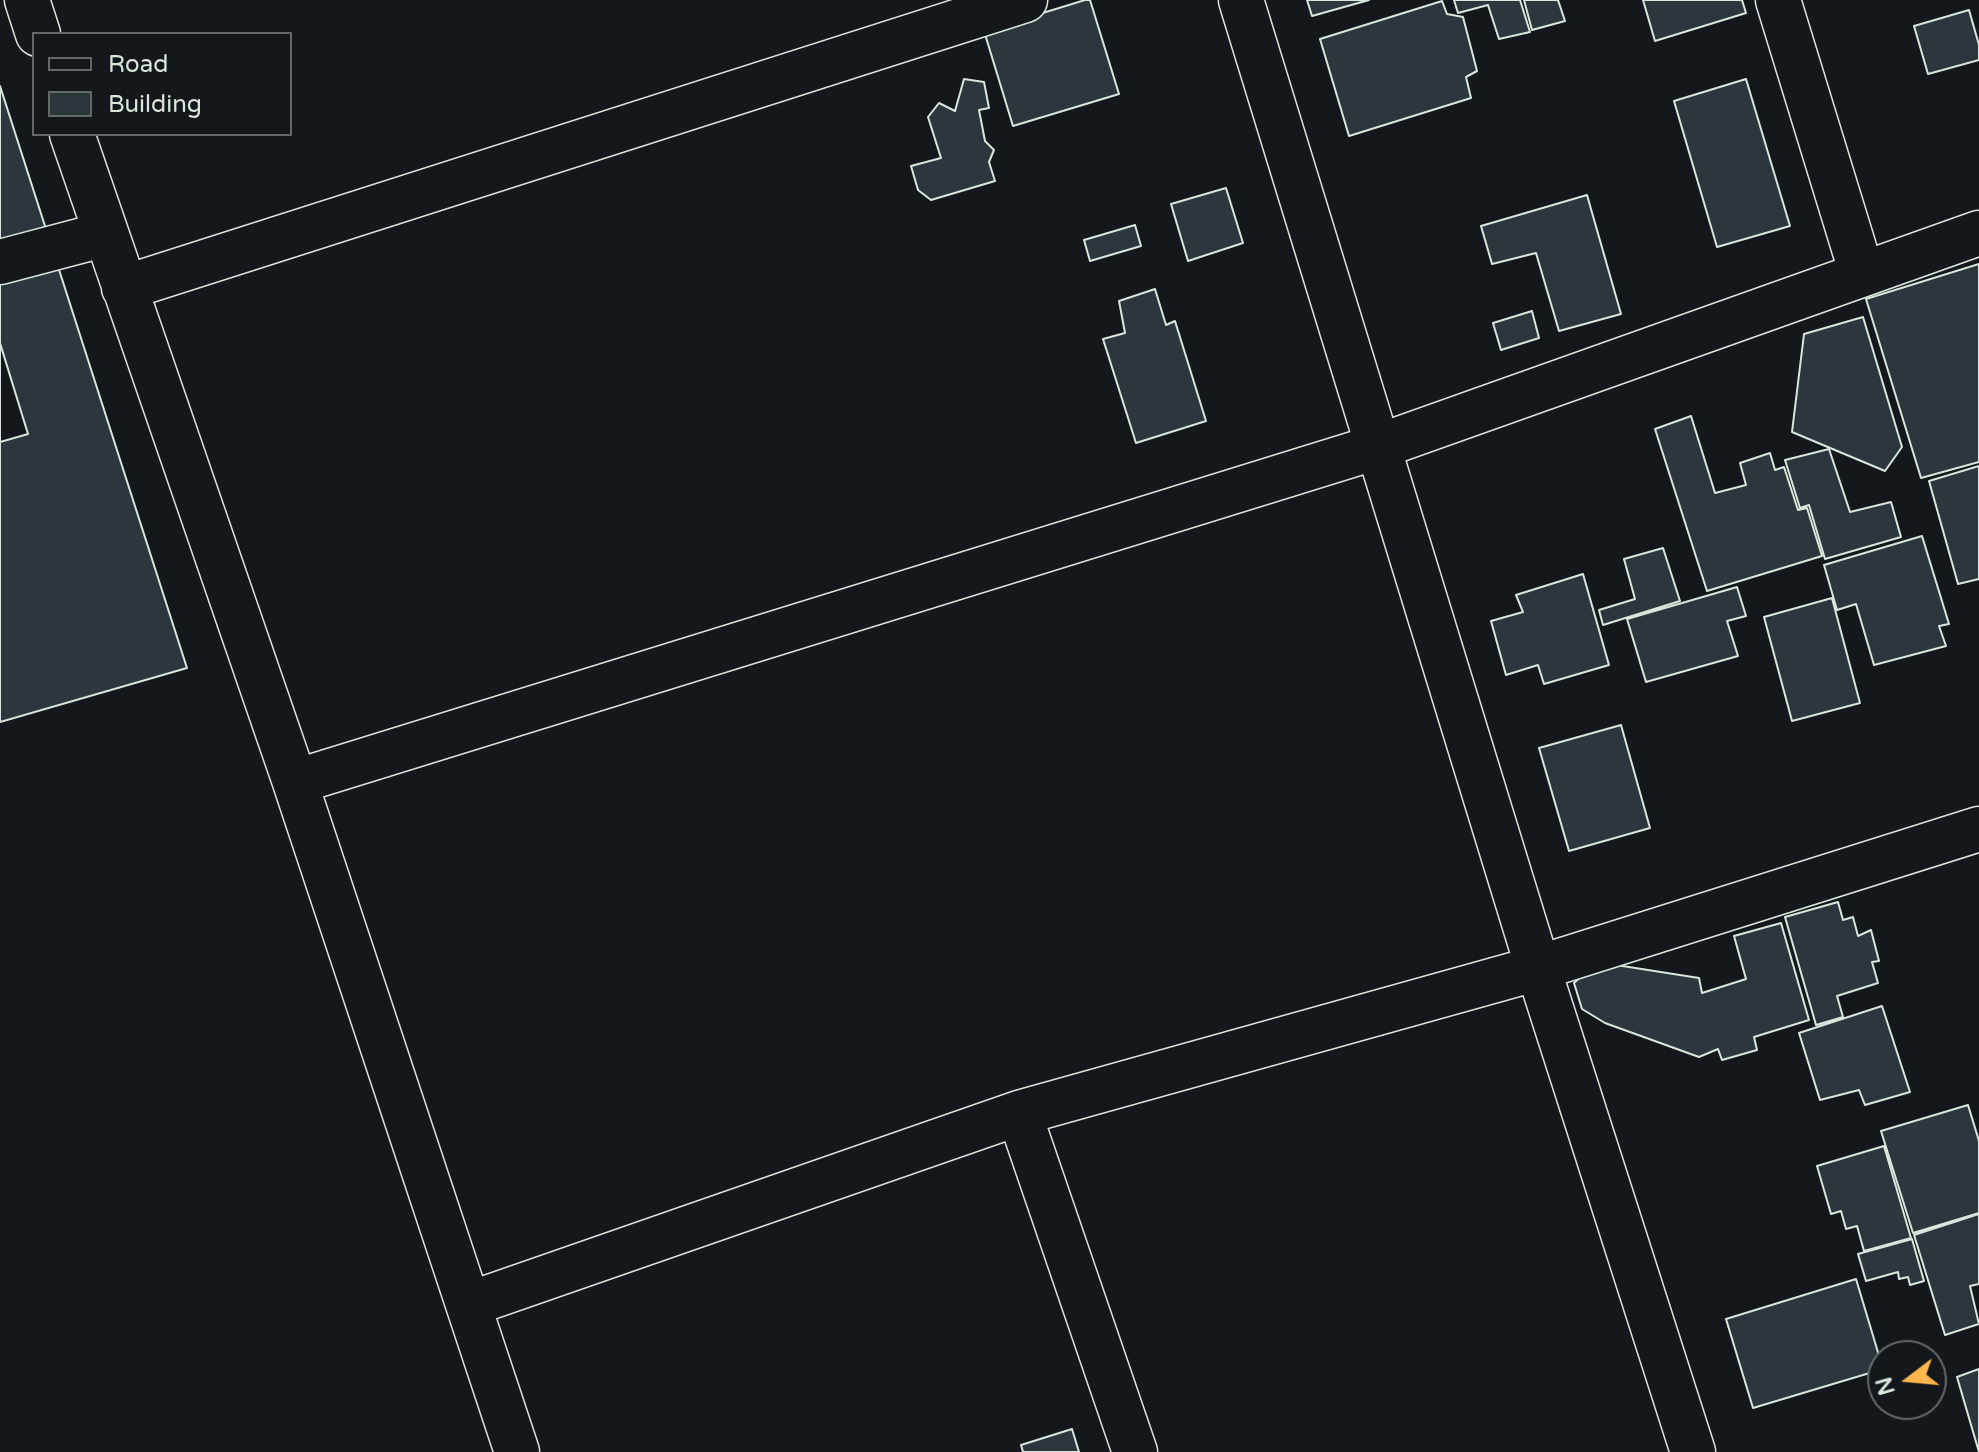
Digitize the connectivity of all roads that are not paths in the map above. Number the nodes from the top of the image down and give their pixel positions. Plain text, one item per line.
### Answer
1 (27, 0) edge
2 (1025, 0) edge
3 (1241, 0) edge
4 (1778, 0) edge
5 (37, 32) edge
6 (73, 136) edge
7 (1979, 233) edge
8 (106, 234) junction
9 (0, 262) edge
10 (1862, 274) junction
11 (124, 288) junction
12 (1380, 446) junction
13 (295, 782) junction
14 (1979, 829) edge
15 (1538, 968) junction
16 (1019, 1113) junction
17 (470, 1304) junction
18 (517, 1452) edge
19 (1135, 1452) edge
20 (1693, 1452) edge

1 - 5 street
2 - 11 street
3 - 12 street
4 - 10 street
6 - 8 street
7 - 10 street
8 - 9 street
8 - 11 street
10 - 12 street
11 - 13 street
12 - 13 street
12 - 15 street
13 - 17 street
14 - 15 street
15 - 16 street
15 - 20 street
16 - 17 street
16 - 19 street
17 - 18 street

